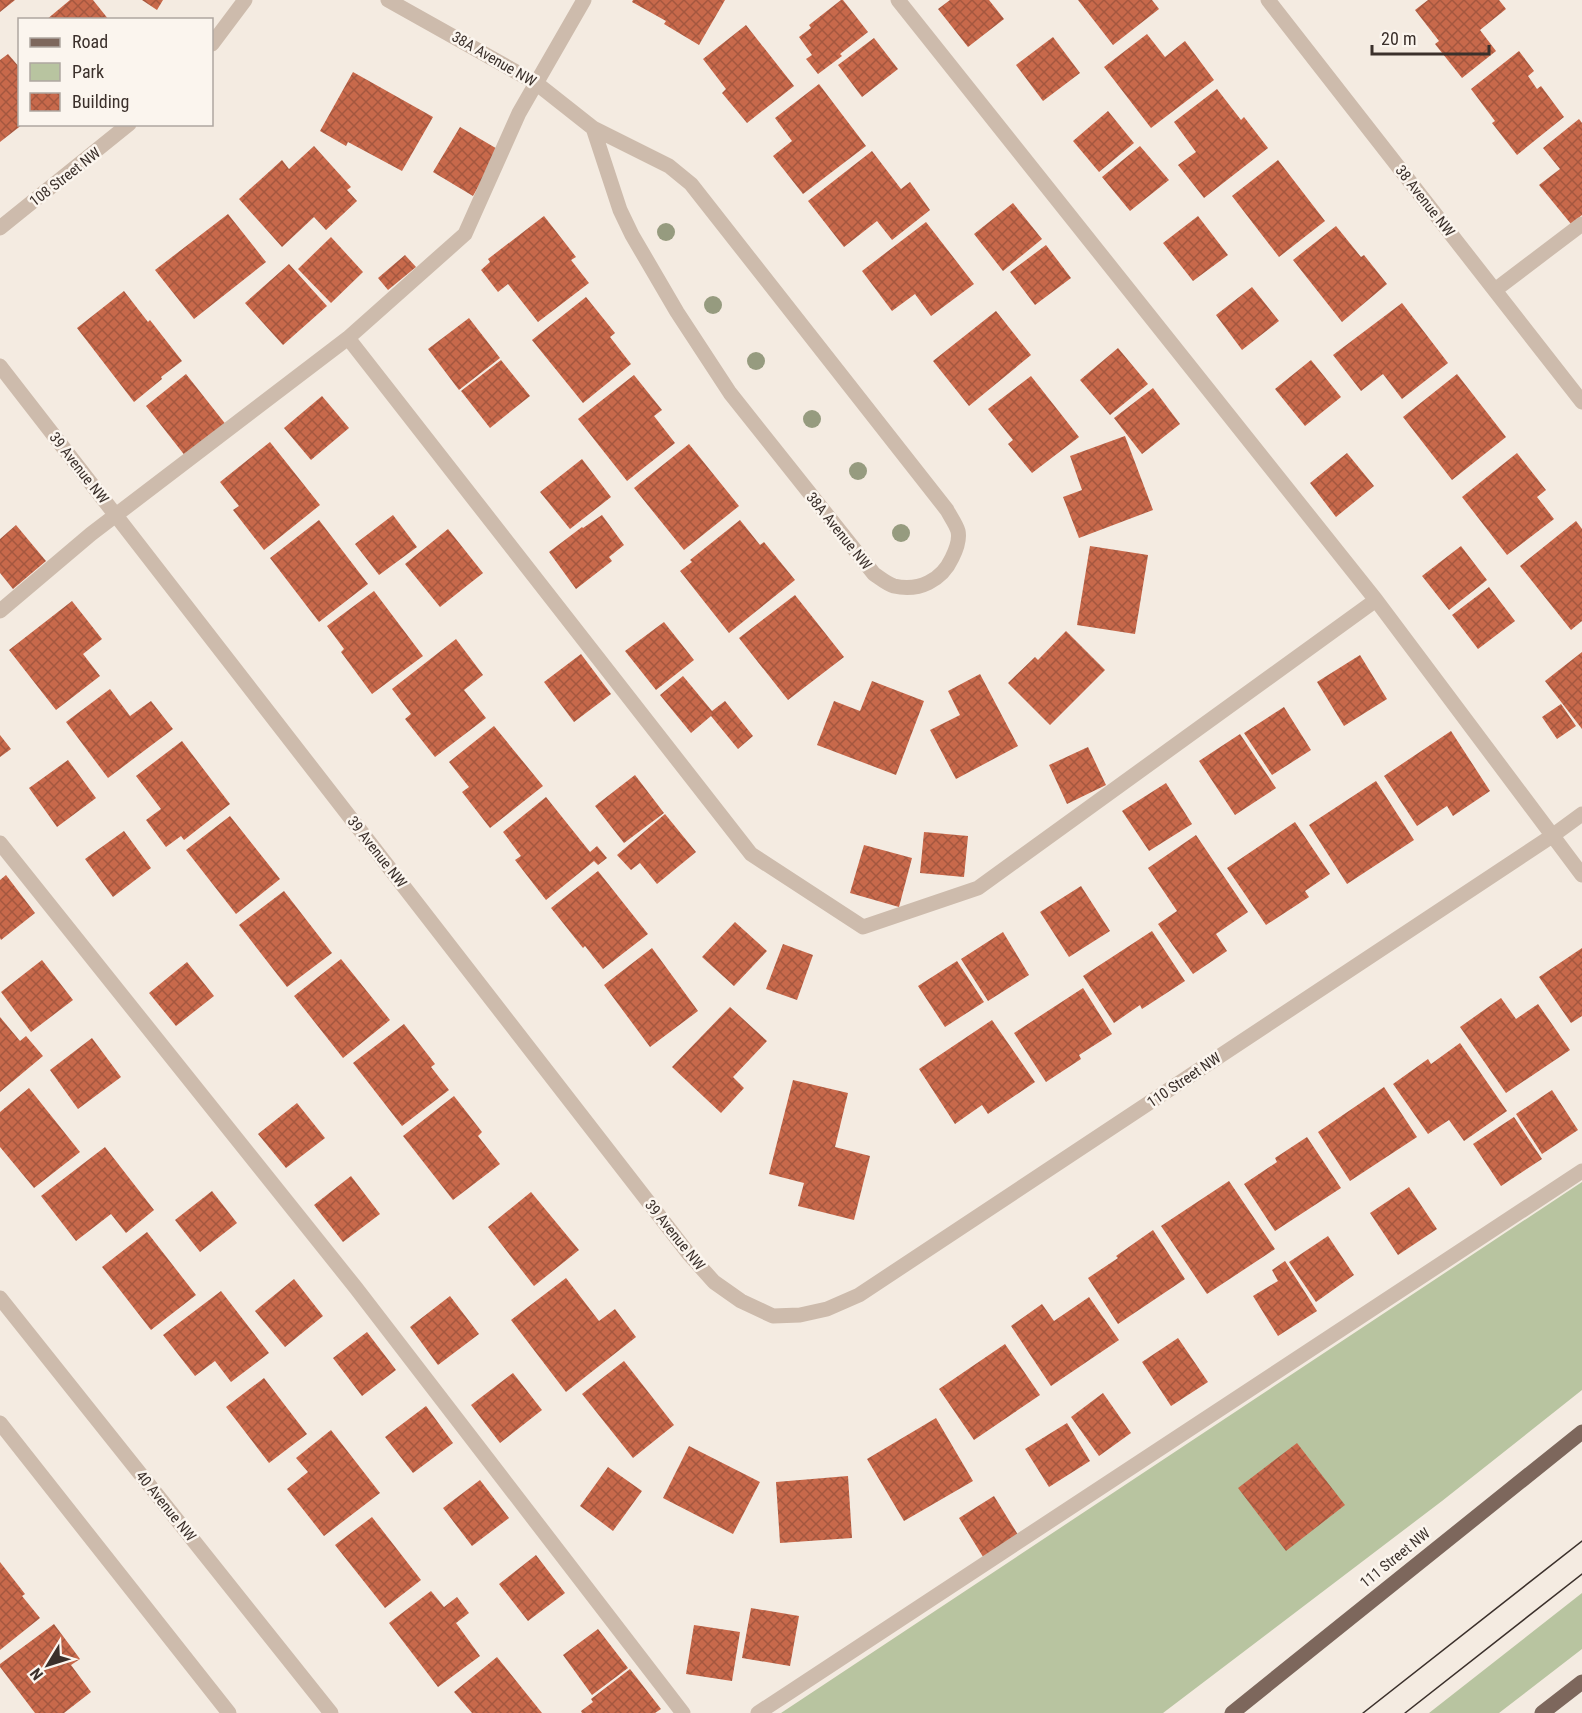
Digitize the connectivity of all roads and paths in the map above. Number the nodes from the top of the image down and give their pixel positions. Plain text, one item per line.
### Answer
1 (245, 0) edge
2 (388, 0) edge
3 (584, 0) edge
4 (898, 0) edge
5 (1268, 0) edge
6 (213, 43) edge
7 (536, 83) junction
8 (127, 126) edge
9 (593, 128) junction
10 (1582, 224) edge
11 (0, 228) edge
12 (1495, 290) junction
13 (348, 338) junction
14 (0, 366) edge
15 (1582, 402) edge
16 (115, 515) junction
17 (1376, 600) junction
18 (0, 611) edge
19 (1582, 814) edge
20 (1552, 837) junction
21 (0, 843) edge
22 (1582, 875) edge
23 (1582, 1171) edge
24 (0, 1298) edge
25 (773, 1316) joint
26 (0, 1423) edge
27 (1582, 1432) edge
28 (1582, 1682) edge
29 (229, 1713) edge
30 (331, 1713) edge
31 (683, 1713) edge
32 (758, 1713) edge
33 (1232, 1713) edge
34 (1542, 1713) edge

1 - 6 street
2 - 7 street, 38A Avenue NW
3 - 7 street
4 - 17 street
5 - 12 street, 38 Avenue NW
7 - 9 street, 38A Avenue NW
7 - 13 street
8 - 11 street, 108 Street NW
9 - 9 street, 38A Avenue NW
10 - 12 street
12 - 15 street, 38 Avenue NW
13 - 16 street
13 - 17 street
14 - 16 street, 39 Avenue NW
16 - 18 street
16 - 25 street, 39 Avenue NW
17 - 20 street
19 - 20 street, 110 Street NW
20 - 22 street
20 - 25 street, 110 Street NW
21 - 31 street
23 - 32 street
24 - 30 street, 40 Avenue NW
26 - 29 street
27 - 33 main road, 111 Street NW
28 - 34 main road

